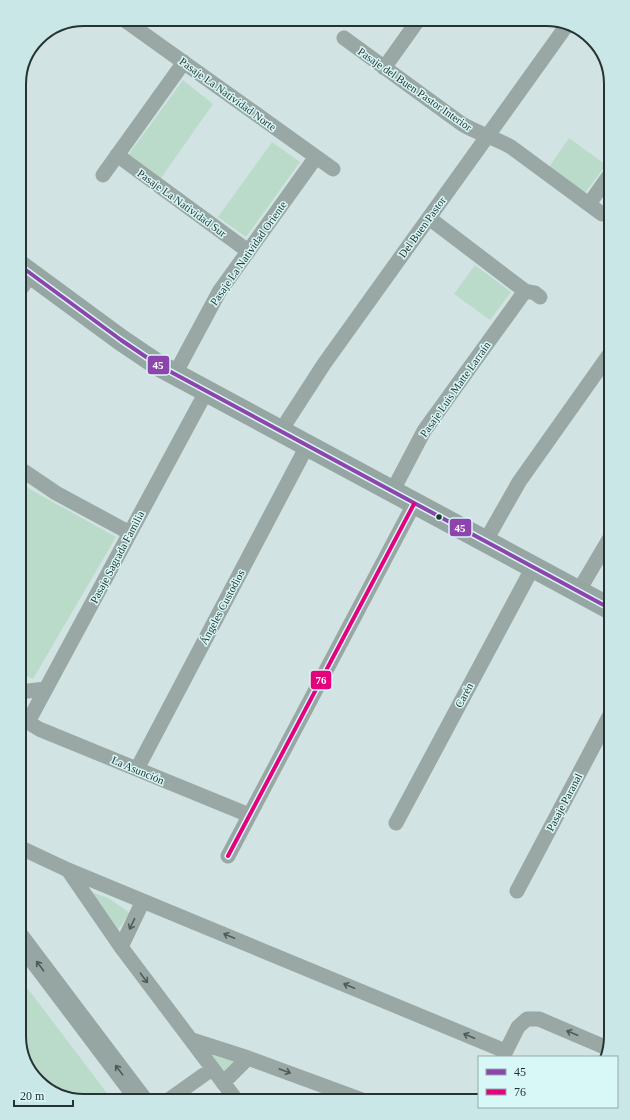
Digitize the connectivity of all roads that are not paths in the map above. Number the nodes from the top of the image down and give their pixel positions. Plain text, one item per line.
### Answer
1 (133, 26) edge
2 (414, 26) edge
3 (564, 29) edge
4 (344, 38) dead end
5 (184, 62) junction
6 (384, 68) junction
7 (488, 136) junction
8 (117, 155) junction
9 (316, 157) junction
10 (333, 169) dead end
11 (103, 175) dead end
12 (604, 183) edge
13 (589, 204) junction
14 (602, 214) dead end
15 (429, 218) junction
16 (248, 251) junction
17 (26, 279) edge
18 (525, 291) junction
19 (540, 297) dead end
20 (604, 362) edge
21 (174, 374) junction
22 (206, 392) junction
23 (280, 432) junction
24 (308, 446) junction
25 (26, 473) edge
26 (392, 492) junction
27 (414, 504) junction
28 (130, 533) junction
29 (485, 542) junction
30 (604, 548) edge
31 (533, 567) junction
32 (578, 592) junction
33 (604, 605) edge
34 (46, 689) junction
35 (26, 691) edge
36 (26, 715) edge
37 (26, 719) edge
38 (604, 726) edge
39 (137, 769) junction
40 (249, 815) junction
41 (396, 823) dead end
42 (26, 851) edge
43 (228, 856) dead end
44 (68, 870) junction
45 (517, 891) dead end
46 (143, 901) junction
47 (26, 947) edge
48 (121, 947) junction
49 (192, 1040) junction
50 (603, 1046) edge
51 (504, 1054) edge
52 (248, 1058) junction
53 (212, 1069) junction
54 (223, 1083) junction
55 (137, 1094) edge
56 (177, 1094) edge
57 (232, 1094) edge
58 (346, 1094) edge

1 - 5 street, Pasaje La Natividad Norte
2 - 6 street
3 - 7 street, Del Buen Pastor
4 - 6 street, Pasaje del Buen Pastor Interior
5 - 8 street
5 - 9 street, Pasaje La Natividad Norte
6 - 7 street, Pasaje del Buen Pastor Interior
7 - 13 street, Pasaje del Buen Pastor Interior
7 - 15 street, Del Buen Pastor
8 - 11 street
8 - 16 street, Pasaje La Natividad Sur
9 - 10 street, Pasaje La Natividad Norte
9 - 16 street, Pasaje La Natividad Oriente
12 - 13 street
13 - 14 street, Pasaje del Buen Pastor Interior
15 - 18 street
15 - 23 street, Del Buen Pastor
16 - 21 street, Pasaje La Natividad Oriente
17 - 21 street
18 - 19 street
18 - 26 street, Pasaje Luis Matte Larraín
20 - 29 street
21 - 22 street
22 - 23 street
22 - 28 street, Pasaje Sagrada Familia
23 - 24 street
24 - 26 street
24 - 39 street, Ángeles Custodios
25 - 28 street
26 - 27 street
27 - 29 street
27 - 40 street
28 - 34 street, Pasaje Sagrada Familia
29 - 31 street
30 - 32 street
31 - 32 street
31 - 41 street, Carén
32 - 33 street
34 - 35 street
34 - 36 street, Pasaje Sagrada Familia
37 - 39 street, La Asunción
38 - 45 street, Pasaje Paranal
39 - 40 street, La Asunción
40 - 43 street
42 - 44 street
44 - 46 street
44 - 48 street
46 -> 48 street
51 -> 46 street
55 -> 47 street
48 -> 49 street
49 - 52 street
49 - 53 street
50 -> 51 street
52 - 54 street
52 -> 58 street
53 - 54 street
53 - 56 street
54 - 57 street

